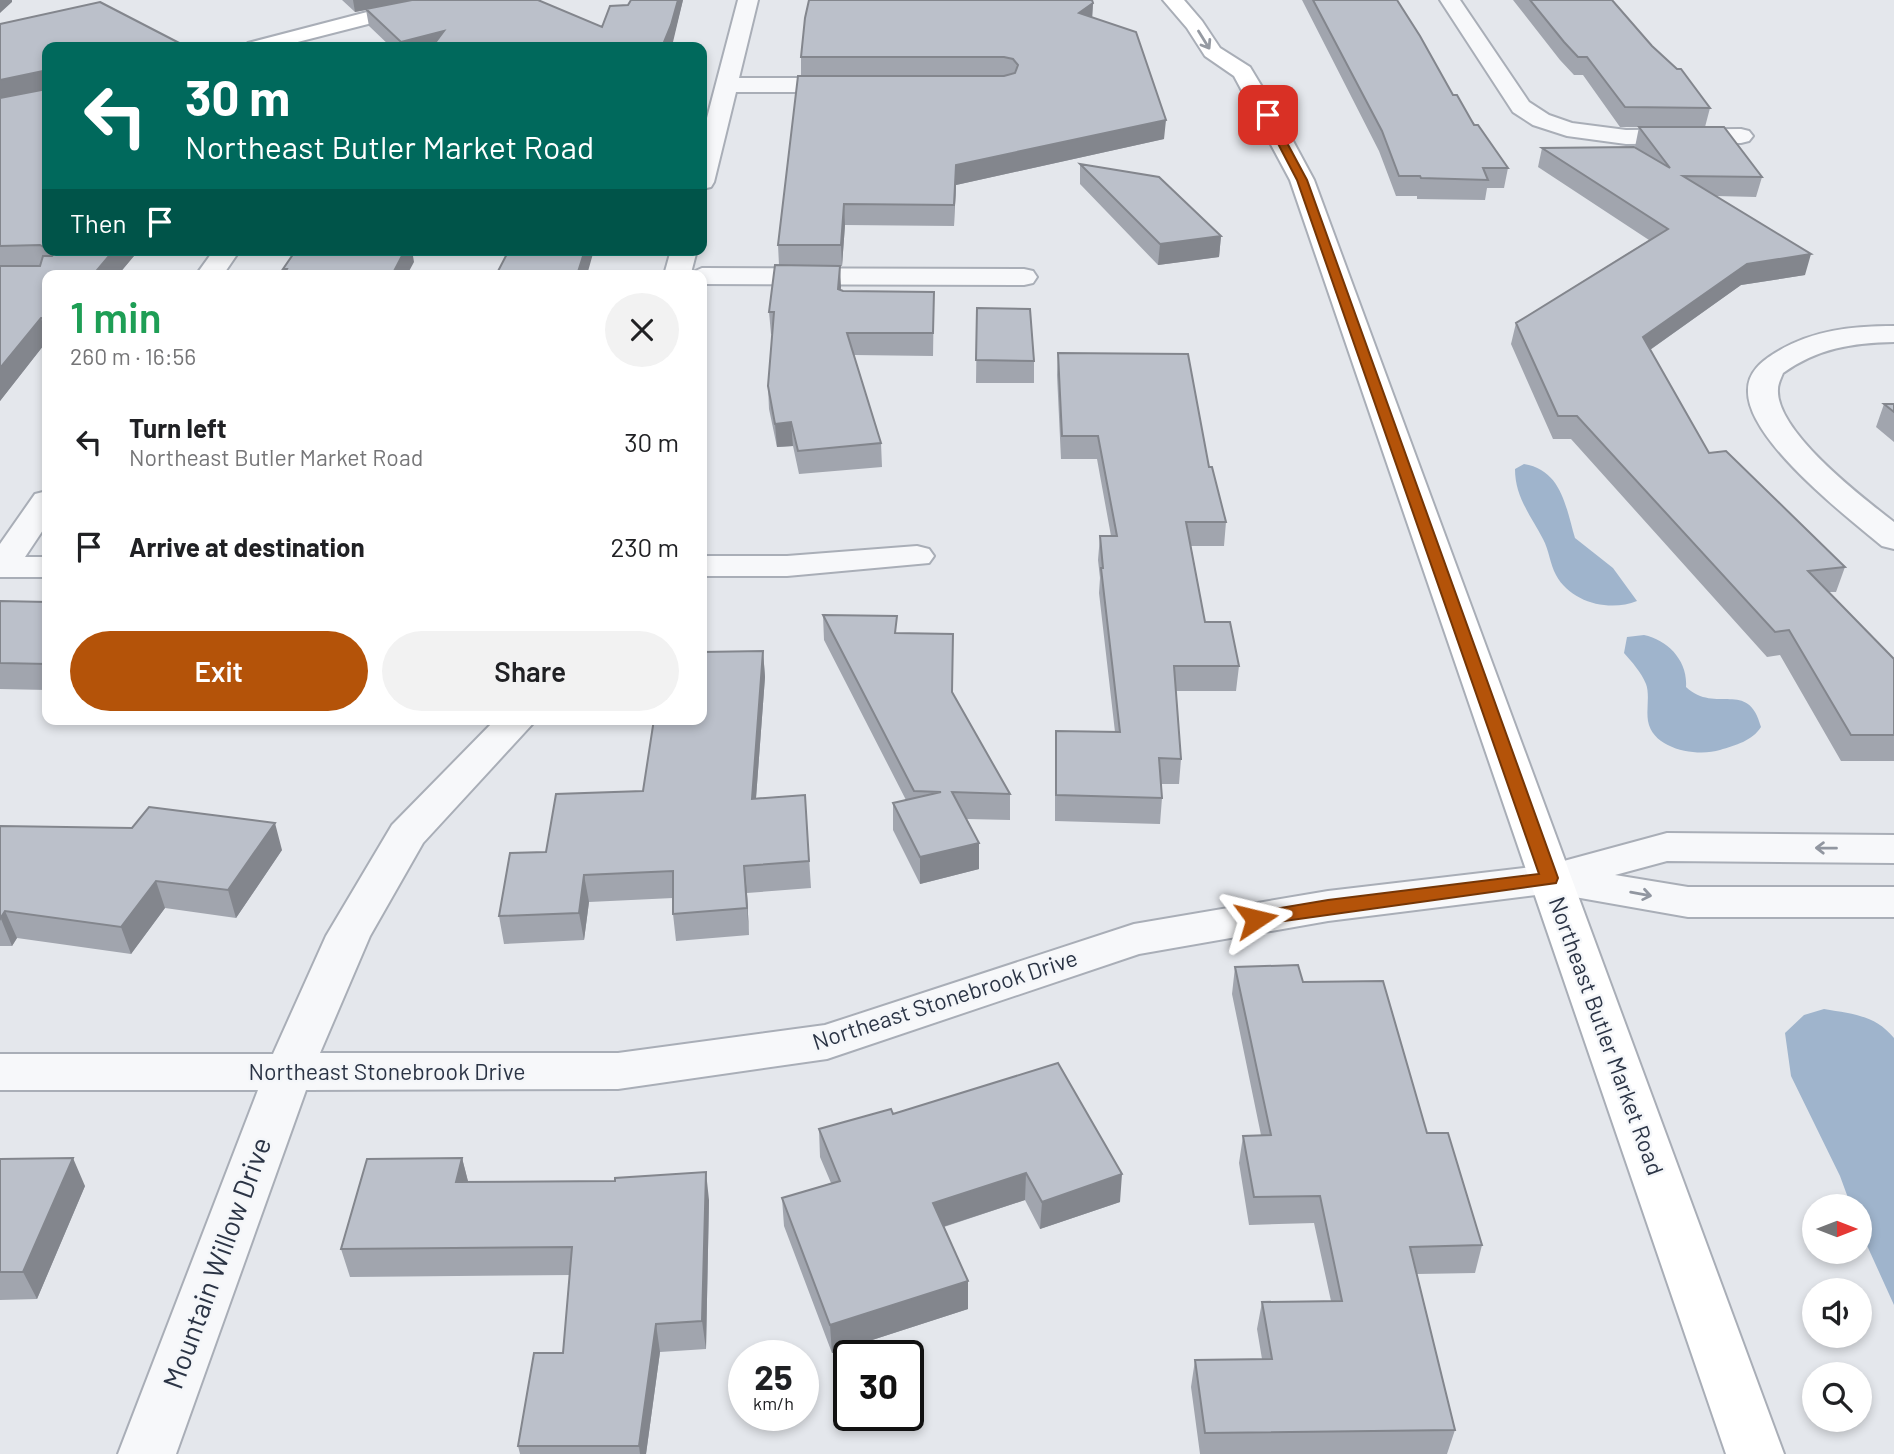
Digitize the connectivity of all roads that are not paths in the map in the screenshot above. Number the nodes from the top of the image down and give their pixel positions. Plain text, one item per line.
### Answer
1 (458, 0) edge
2 (748, 0) edge
3 (1173, 0) edge
4 (1450, 0) edge
5 (290, 42) edge
6 (727, 85) junction
7 (866, 85) edge
8 (1741, 136) dead end
9 (707, 163) edge
10 (707, 276) edge
11 (1024, 276) dead end
12 (1894, 334) edge
13 (42, 508) edge
14 (1894, 540) edge
15 (917, 556) dead end
16 (42, 566) edge
17 (707, 566) edge
18 (1, 567) edge
19 (512, 725) edge
20 (1894, 849) edge
21 (1549, 878) junction
22 (1894, 902) edge
23 (0, 1072) edge
24 (288, 1072) junction
25 (147, 1454) edge
26 (1755, 1454) edge

1 - 5 main road
2 - 6 street
3 -> 21 main road, Northeast Butler Market Road
4 - 8 street
6 - 7 street
6 - 9 street
10 - 11 street
12 - 14 street
13 - 18 street
15 - 17 street
16 - 18 street
19 - 24 street, Mountain Willow Drive
20 -> 21 street, Northeast Stonebrook Drive
21 -> 22 street, Northeast Stonebrook Drive
21 - 24 street, Northeast Stonebrook Drive
21 - 26 main road, Northeast Butler Market Road
23 - 24 street, Northeast Stonebrook Drive
24 - 25 street, Mountain Willow Drive

